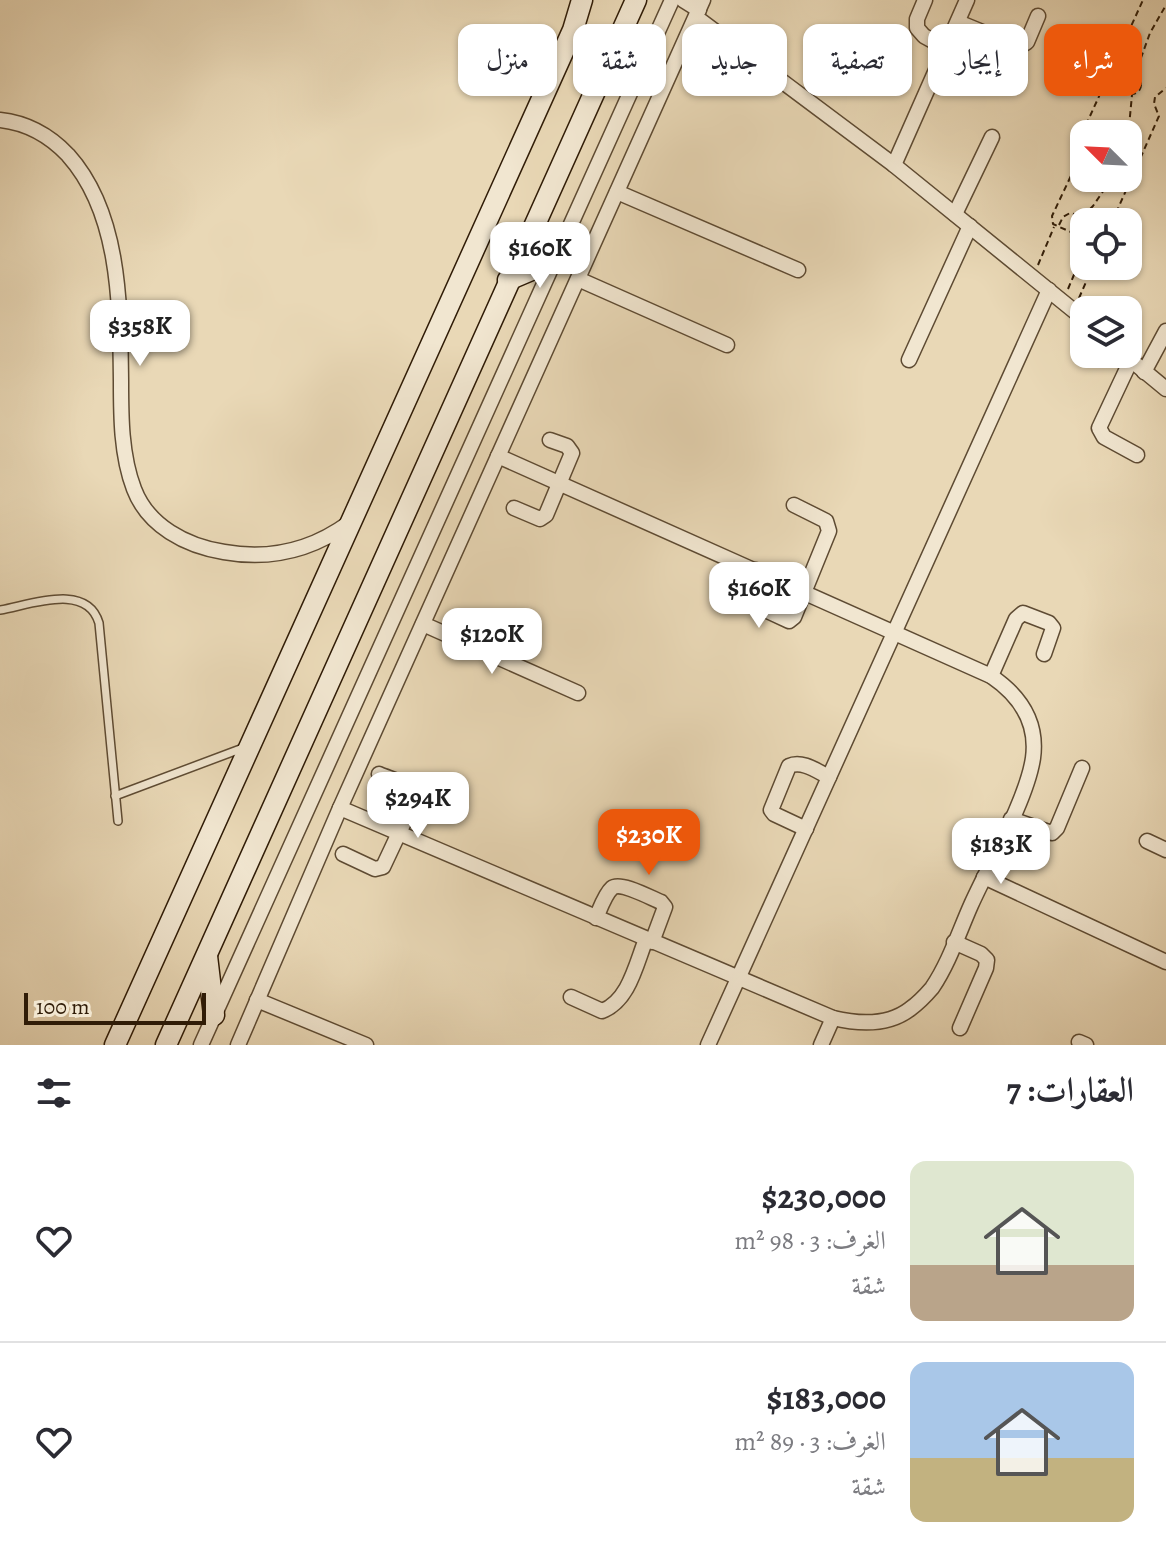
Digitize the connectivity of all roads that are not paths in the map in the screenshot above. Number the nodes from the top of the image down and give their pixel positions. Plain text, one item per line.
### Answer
1 (582, 0) edge
2 (636, 0) edge
3 (683, 0) edge
4 (925, 0) edge
5 (967, 0) edge
6 (669, 6) edge
7 (697, 14) edge
8 (1038, 16) dead end
9 (958, 22) joint
10 (928, 38) edge
11 (928, 88) edge
12 (0, 120) edge
13 (992, 137) dead end
14 (894, 165) junction
15 (617, 192) junction
16 (955, 214) junction
17 (970, 226) junction
18 (555, 260) junction
19 (798, 270) dead end
20 (578, 279) junction
21 (508, 280) junction
22 (1049, 290) junction
23 (1070, 308) edge
24 (1166, 331) edge
25 (727, 345) dead end
26 (909, 360) dead end
27 (1124, 368) edge
28 (1140, 368) edge
29 (1144, 372) junction
30 (1166, 389) edge
31 (550, 440) dead end
32 (1137, 455) dead end
33 (498, 456) junction
34 (560, 483) junction
35 (794, 505) dead end
36 (514, 508) dead end
37 (350, 523) junction
38 (756, 570) junction
39 (805, 591) junction
40 (0, 610) edge
41 (423, 624) junction
42 (895, 631) junction
43 (1044, 654) dead end
44 (991, 676) junction
45 (578, 693) dead end
46 (249, 746) junction
47 (1082, 768) dead end
48 (379, 774) dead end
49 (829, 777) junction
50 (115, 796) junction
51 (340, 808) junction
52 (1011, 819) junction
53 (118, 821) dead end
54 (806, 829) junction
55 (400, 833) junction
56 (1147, 841) dead end
57 (1166, 850) edge
58 (343, 854) dead end
59 (984, 877) junction
60 (596, 918) junction
61 (649, 940) junction
62 (954, 942) junction
63 (207, 956) junction
64 (1166, 962) edge
65 (738, 979) junction
66 (571, 997) dead end
67 (257, 1000) junction
68 (214, 1015) junction
69 (833, 1018) junction
70 (960, 1028) dead end
71 (115, 1045) edge
72 (166, 1045) edge
73 (201, 1045) edge
74 (238, 1045) edge
75 (366, 1045) edge
76 (708, 1045) edge
77 (821, 1045) edge

1 - 37 street
2 - 21 street
3 - 7 street
4 - 10 street
5 - 9 street
6 - 7 street
6 - 18 street
7 - 14 street
7 - 15 street
8 - 9 street
11 - 14 street
12 - 37 street
13 - 16 street
14 - 16 street
15 - 19 street
15 - 20 street
16 - 17 street
17 - 22 street
17 - 26 street
18 - 21 street
18 - 68 street
20 - 25 street
20 - 33 street
21 - 63 street
22 - 23 street
22 - 42 street
24 - 29 street
27 - 32 street
28 - 29 street
29 - 30 street
31 - 34 street
33 - 34 street
33 - 41 street
34 - 36 street
34 - 38 street
35 - 39 street
37 - 46 street
38 - 39 street
38 - 39 street
39 - 42 street
40 - 50 lane
41 - 45 street
41 - 51 street
42 - 44 street
42 - 49 street
43 - 44 street
44 - 52 street
46 - 50 lane
46 - 71 street
47 - 52 street
48 - 55 street
49 - 54 street
49 - 54 street
50 - 53 lane
51 - 55 street
51 - 67 street
52 - 59 street
54 - 65 street
55 - 58 street
55 - 60 street
56 - 57 street
59 - 62 street
59 - 64 street
60 - 61 street
60 - 61 street
61 - 65 street
61 - 66 street
62 - 69 street
62 - 70 street
63 - 68 street
63 - 72 street
65 - 69 street
65 - 76 street
67 - 74 street
67 - 75 street
68 - 73 street
69 - 77 street

